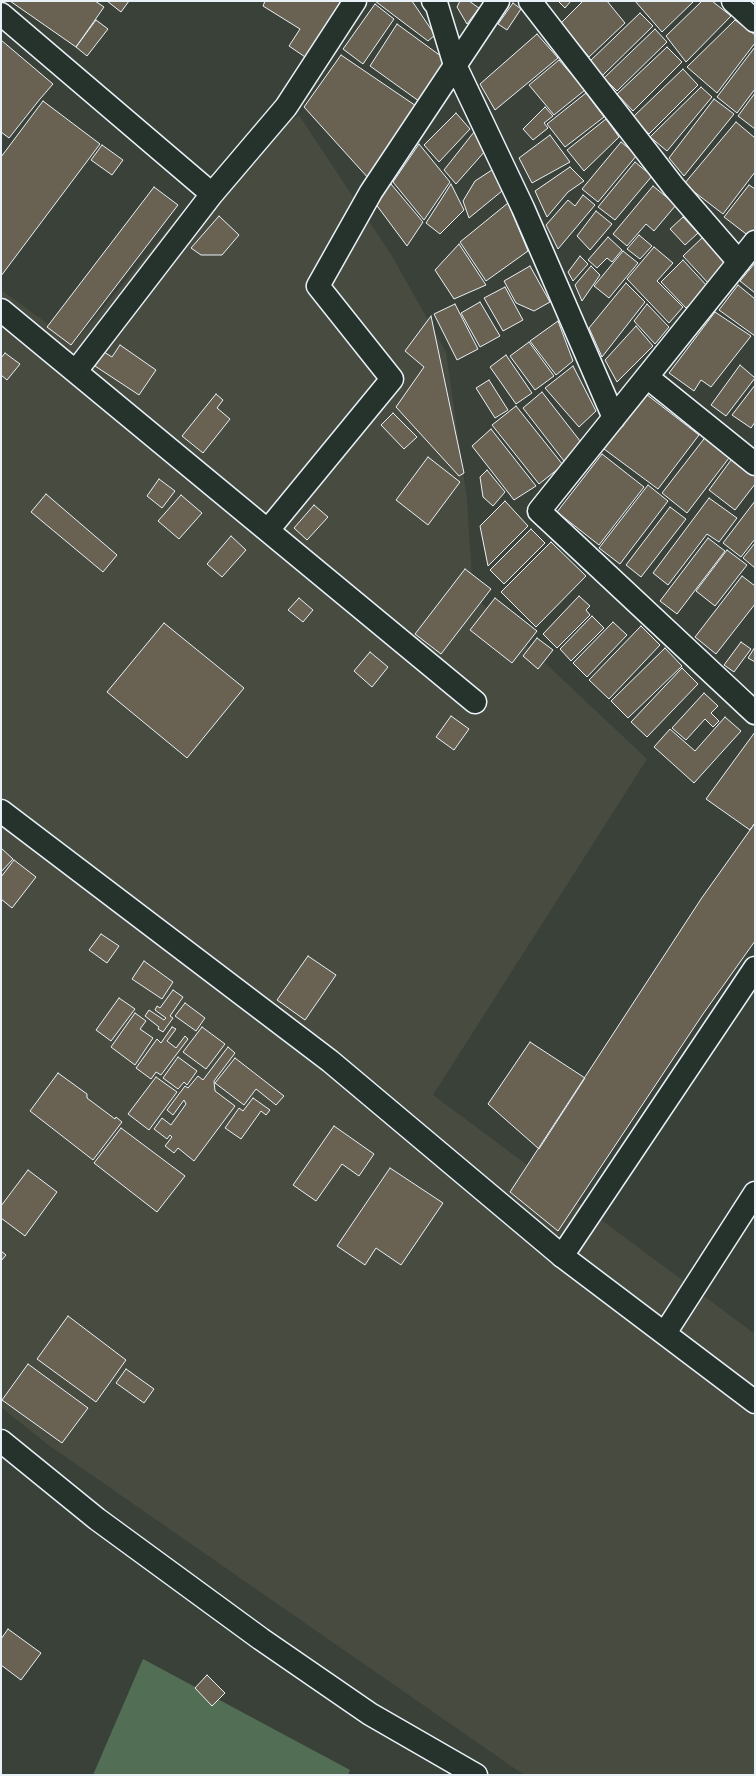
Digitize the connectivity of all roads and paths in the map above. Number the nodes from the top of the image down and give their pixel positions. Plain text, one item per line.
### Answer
1 (355, 1) edge
2 (434, 1) edge
3 (498, 1) edge
4 (530, 1) edge
5 (733, 1) edge
6 (1, 14) edge
7 (755, 20) edge
8 (455, 65) junction
9 (212, 194) junction
10 (755, 242) edge
11 (739, 262) junction
12 (1, 310) edge
13 (76, 371) junction
14 (647, 377) junction
15 (614, 418) junction
16 (755, 464) edge
17 (268, 530) junction
18 (475, 702) dead end
19 (755, 712) edge
20 (1, 811) edge
21 (755, 968) edge
22 (755, 1193) edge
23 (562, 1256) junction
24 (665, 1333) junction
25 (755, 1402) edge
26 (1, 1441) edge
27 (476, 1775) edge

1 - 9 street
2 - 8 street
3 - 8 street
4 - 11 street
5 - 7 street
6 - 9 street
8 - 15 street
8 - 17 street
9 - 13 street
10 - 11 street
11 - 14 street
12 - 13 street
13 - 17 street
14 - 15 street
14 - 16 street
15 - 19 street
17 - 18 street
20 - 23 street
21 - 23 street
22 - 24 street
23 - 24 street
24 - 25 street
26 - 27 street

